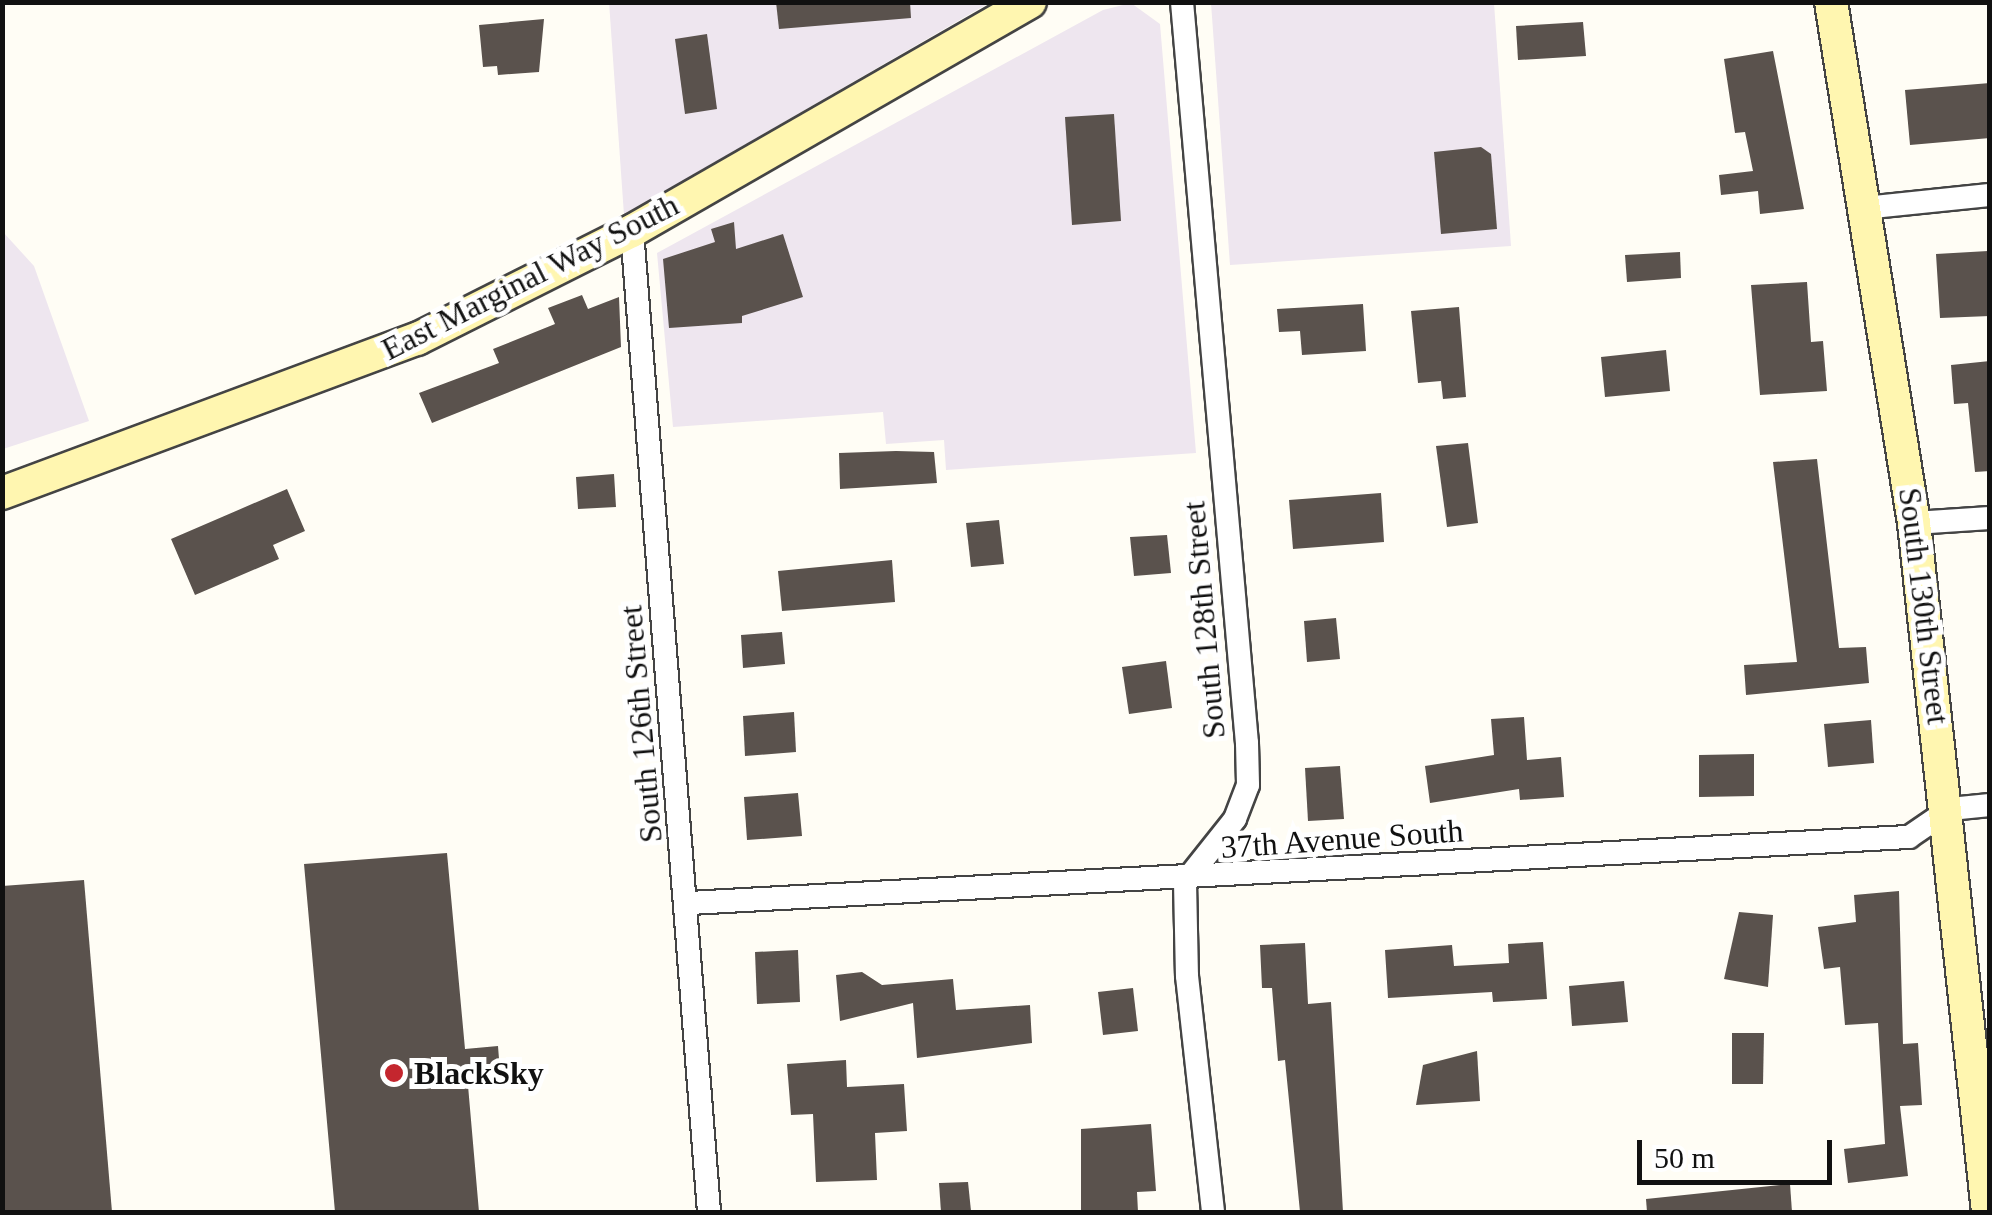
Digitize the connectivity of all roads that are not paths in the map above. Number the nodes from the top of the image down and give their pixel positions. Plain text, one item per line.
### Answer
1 (1030, 2) edge
2 (1182, 2) edge
3 (1831, 2) edge
4 (1990, 195) edge
5 (1864, 208) junction
6 (632, 231) junction
7 (2, 493) edge
8 (1990, 518) edge
9 (1914, 523) junction
10 (1990, 805) edge
11 (1950, 808) junction
12 (1186, 882) junction
13 (689, 903) junction
14 (708, 1212) edge
15 (1213, 1212) edge
16 (1988, 1212) edge

1 - 6 street, East Marginal Way South
2 - 12 street, South 128th Street
3 - 5 street, South 130th Street
4 - 5 street
5 - 9 street, South 130th Street
6 - 7 street, East Marginal Way South
6 - 13 street, South 126th Street
8 - 9 street
9 - 11 street, South 130th Street
10 - 11 street
11 - 12 street, 37th Avenue South
11 - 16 street, South 130th Street
12 - 13 street, 37th Avenue South
12 - 15 street
13 - 14 street, South 126th Street

